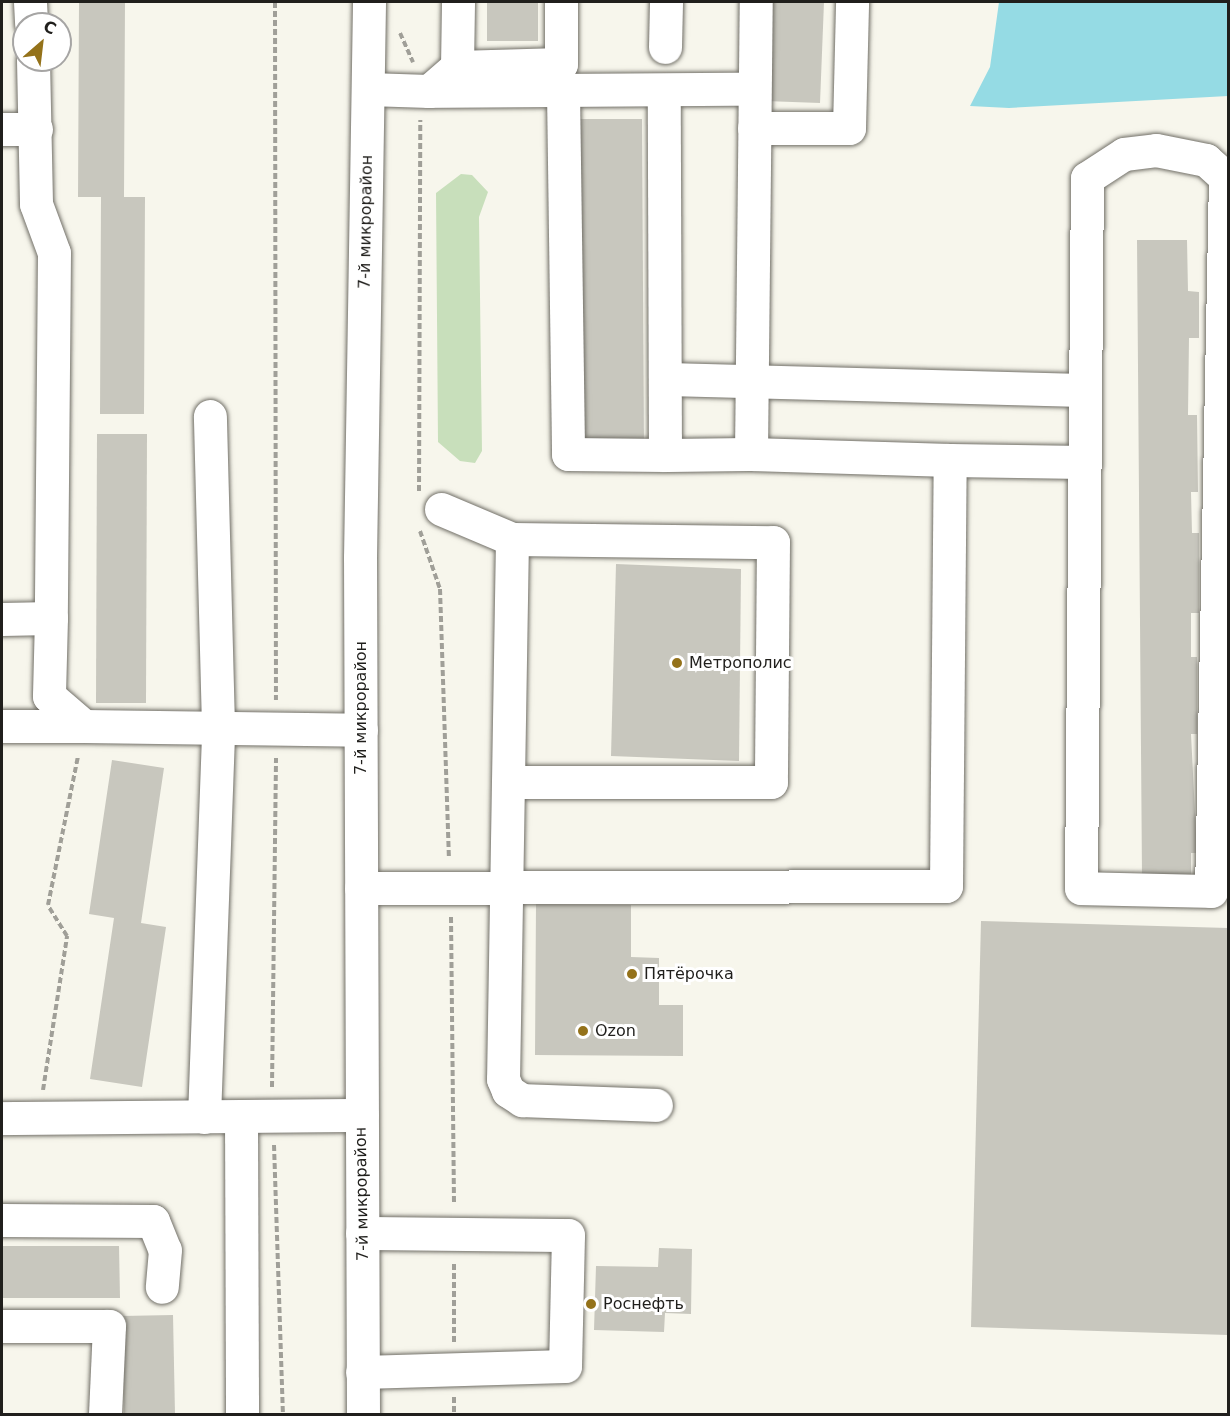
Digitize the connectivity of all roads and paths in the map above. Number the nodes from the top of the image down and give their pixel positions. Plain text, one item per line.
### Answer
1 (369, 2) edge
2 (458, 2) edge
3 (561, 2) edge
4 (666, 2) edge
5 (756, 2) edge
6 (852, 2) edge
7 (400, 25) dead end
8 (665, 47) dead end
9 (457, 67) junction
10 (34, 72) edge
11 (368, 89) junction
12 (754, 89) junction
13 (429, 91) junction
14 (563, 91) junction
15 (664, 91) junction
16 (754, 128) junction
17 (2, 129) edge
18 (36, 129) junction
19 (665, 379) junction
20 (752, 380) junction
21 (1085, 390) junction
22 (210, 416) dead end
23 (751, 454) junction
24 (665, 455) junction
25 (951, 460) junction
26 (1084, 462) junction
27 (426, 513) junction
28 (512, 539) junction
29 (51, 618) junction
30 (2, 619) edge
31 (2, 726) edge
32 (84, 726) junction
33 (218, 726) junction
34 (361, 730) junction
35 (508, 782) junction
36 (361, 888) junction
37 (450, 890) junction
38 (506, 891) junction
39 (656, 1105) dead end
40 (362, 1115) junction
41 (241, 1116) junction
42 (204, 1117) junction
43 (2, 1118) edge
44 (39, 1118) junction
45 (2, 1220) edge
46 (362, 1233) junction
47 (454, 1234) junction
48 (162, 1287) dead end
49 (2, 1326) edge
50 (454, 1370) junction
51 (362, 1372) junction
52 (105, 1414) edge
53 (242, 1414) edge
54 (363, 1414) edge
55 (454, 1414) edge

1 - 11 street, 7-й микрорайон
2 - 9 street
3 - 9 street
4 - 8 street
5 - 12 street
6 - 16 street
7 - 13 path
9 - 13 street
10 - 18 street
11 - 13 street
11 - 34 street, 7-й микрорайон
12 - 15 street
12 - 16 street
13 - 14 street
13 - 27 path
14 - 15 street
14 - 24 street
15 - 19 street
16 - 20 street
17 - 18 street
18 - 29 street
19 - 20 street
19 - 24 street
20 - 21 street
20 - 23 street
21 - 26 street
21 - 26 street
22 - 33 street
23 - 24 street
23 - 25 street
25 - 26 street
25 - 38 street
27 - 28 street
27 - 37 path
28 - 35 street
28 - 35 street
29 - 30 street
29 - 32 street
31 - 32 street
32 - 33 street
32 - 44 path
33 - 34 street
33 - 42 street
34 - 36 street, 7-й микрорайон
35 - 38 street
36 - 37 street
36 - 40 street, 7-й микрорайон
37 - 38 street
37 - 47 path
38 - 39 street
40 - 41 street
40 - 46 street, 7-й микрорайон
41 - 42 street
41 - 53 street
42 - 44 street
43 - 44 street
45 - 48 street
46 - 47 street
46 - 51 street, 7-й микрорайон
47 - 50 path
47 - 50 street
49 - 52 street
50 - 51 street
50 - 55 path
51 - 54 street, 7-й микрорайон

